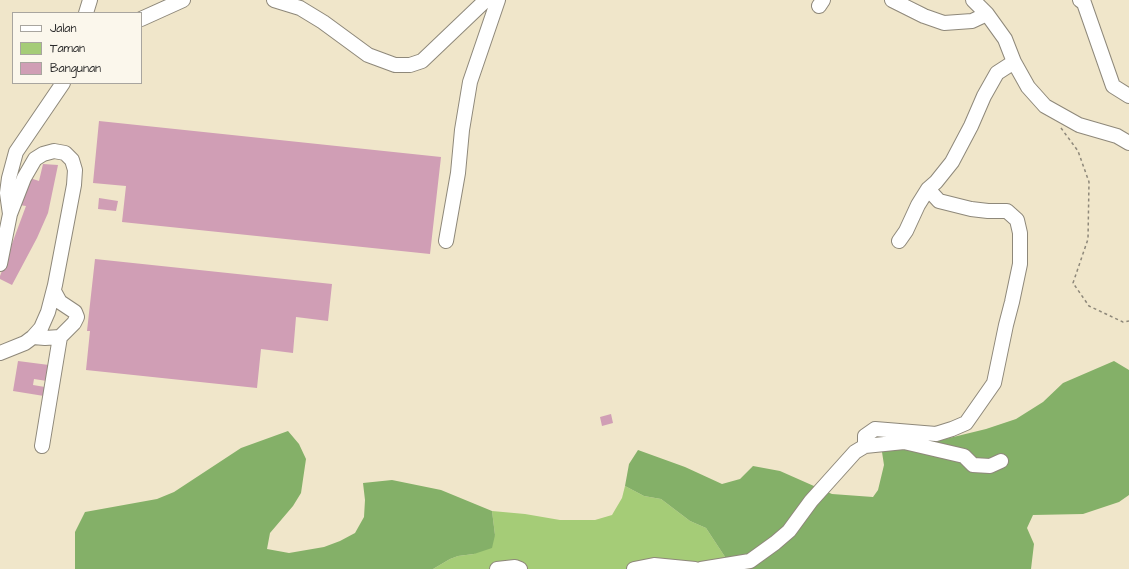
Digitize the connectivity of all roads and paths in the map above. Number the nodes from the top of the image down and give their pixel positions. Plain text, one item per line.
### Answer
1 (90, 0) edge
2 (183, 0) edge
3 (274, 0) edge
4 (486, 0) edge
5 (498, 0) edge
6 (892, 0) edge
7 (973, 0) edge
8 (1080, 0) edge
9 (86, 12) edge
10 (987, 14) junction
11 (142, 19) edge
12 (1014, 62) junction
13 (62, 84) edge
14 (1129, 96) edge
15 (1059, 125) dead end
16 (1129, 143) edge
17 (928, 189) junction
18 (10, 214) junction
19 (446, 241) dead end
20 (899, 241) dead end
21 (0, 264) edge
22 (54, 291) junction
23 (1129, 321) edge
24 (33, 337) junction
25 (60, 337) junction
26 (0, 353) edge
27 (42, 446) dead end
28 (865, 446) junction
29 (1001, 461) dead end
30 (497, 569) edge
31 (520, 569) edge
32 (634, 569) edge
33 (695, 569) edge
34 (702, 569) edge

1 - 9 street
2 - 11 street
3 - 4 street
5 - 19 street
6 - 10 street
7 - 10 street
8 - 14 street
10 - 12 street
12 - 16 street
12 - 17 street
13 - 18 street
15 - 23 path
17 - 20 street
17 - 28 street
18 - 21 street
18 - 22 street
22 - 24 street
22 - 25 street
24 - 25 street
24 - 26 street
25 - 27 street
28 - 29 street
28 - 34 street
30 - 31 street
32 - 33 street

